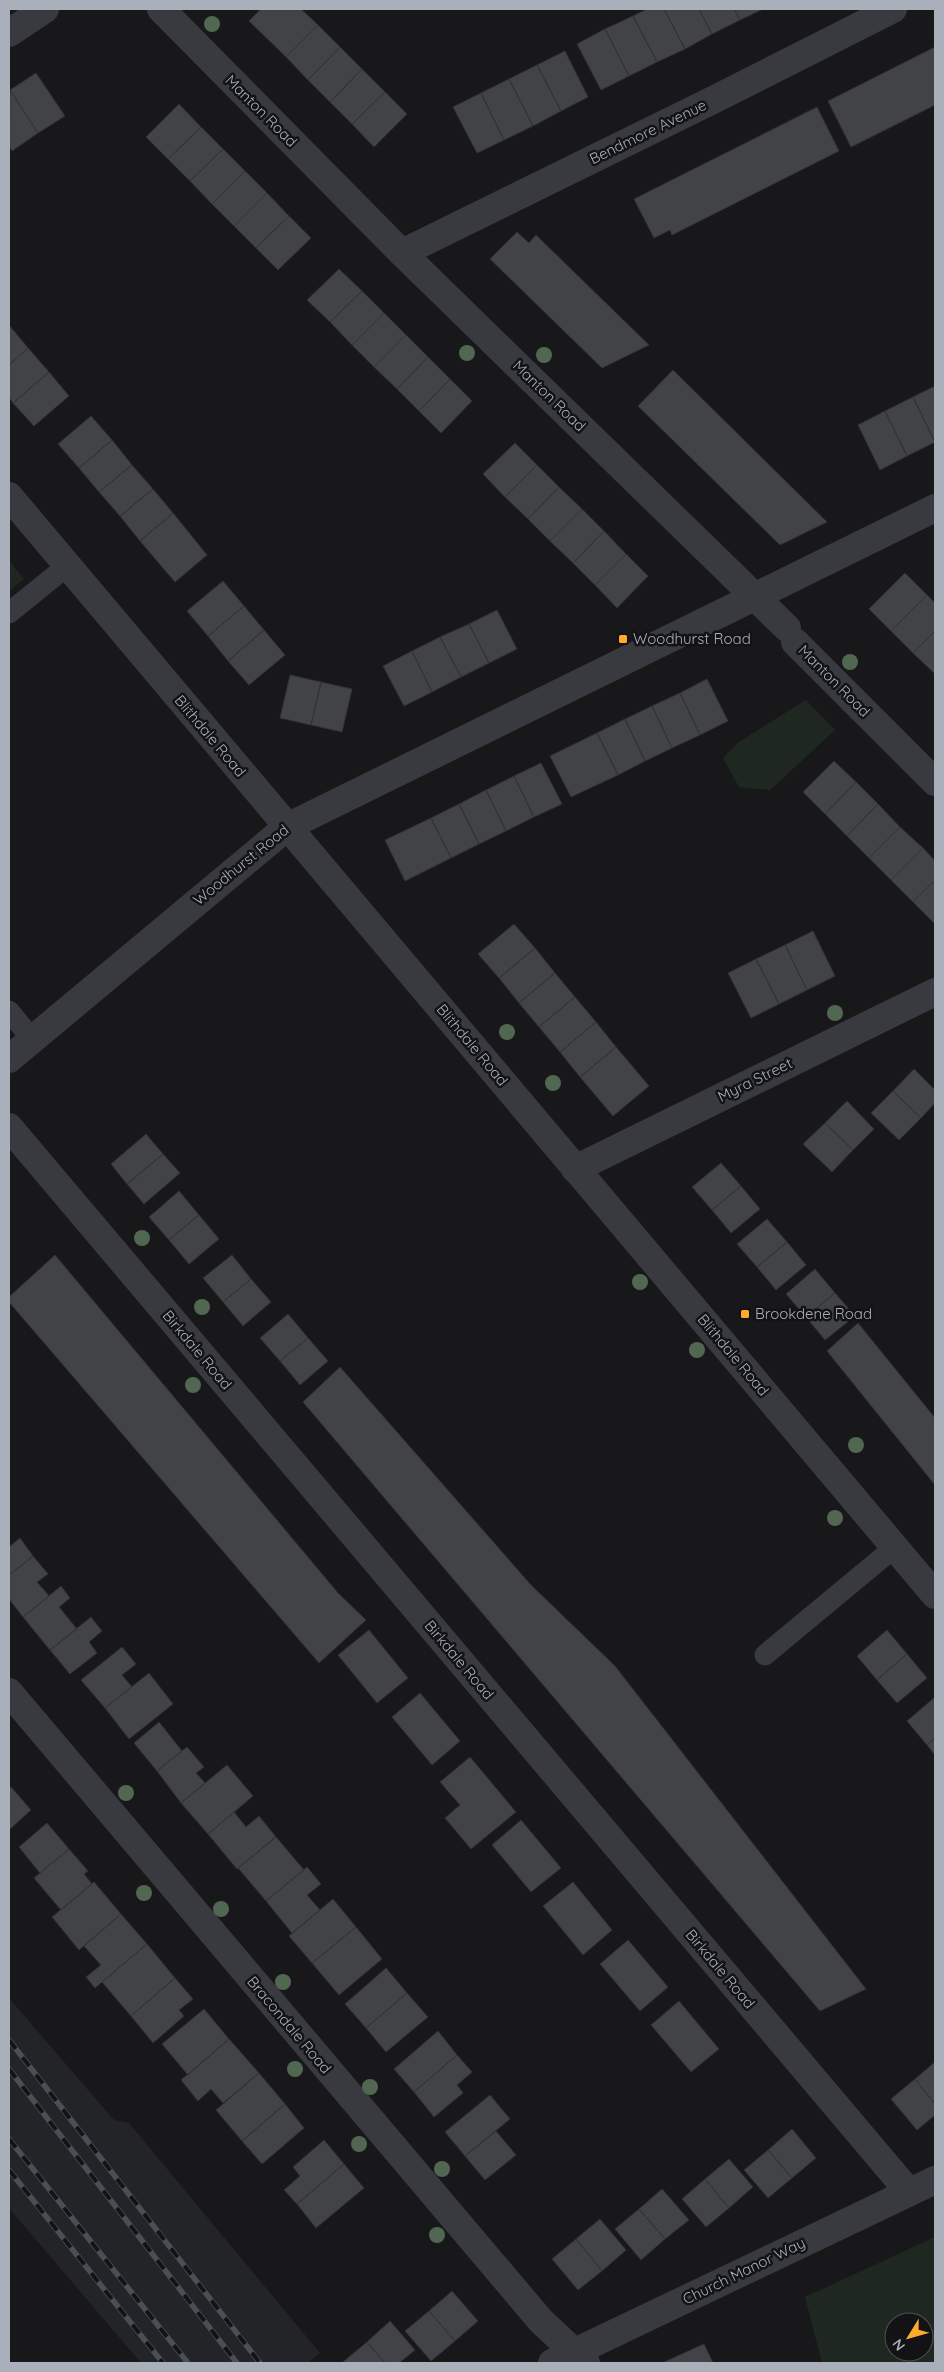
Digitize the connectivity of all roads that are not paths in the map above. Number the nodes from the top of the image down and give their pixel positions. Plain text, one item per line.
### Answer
1 (45, 9) edge
2 (161, 9) edge
3 (893, 9) edge
4 (9, 33) edge
5 (402, 253) junction
6 (9, 496) edge
7 (935, 508) edge
8 (68, 566) junction
9 (753, 596) junction
10 (9, 613) edge
11 (935, 782) edge
12 (287, 827) junction
13 (935, 992) edge
14 (9, 1011) edge
15 (32, 1039) junction
16 (9, 1059) edge
17 (9, 1127) edge
18 (575, 1169) junction
19 (895, 1547) junction
20 (935, 1595) edge
21 (765, 1655) dead end
22 (9, 1692) edge
23 (935, 2180) edge
24 (909, 2192) junction
25 (571, 2360) edge

1 - 4 street
2 - 5 street, Manton Road
3 - 5 street, Bendmore Avenue
5 - 9 street, Manton Road
6 - 8 street, Blithdale Road
7 - 9 street, Woodhurst Road
8 - 10 lane
8 - 12 street, Blithdale Road
9 - 11 street, Manton Road
9 - 12 street, Woodhurst Road
12 - 15 street, Woodhurst Road
12 - 18 street, Blithdale Road
13 - 18 street, Myra Street
14 - 15 lane
15 - 16 street, Woodhurst Road
17 - 24 street, Birkdale Road
18 - 19 street, Blithdale Road
19 - 20 street, Blithdale Road
19 - 21 lane
22 - 25 street, Bracondale Road
23 - 24 street, Church Manor Way
24 - 25 street, Church Manor Way

